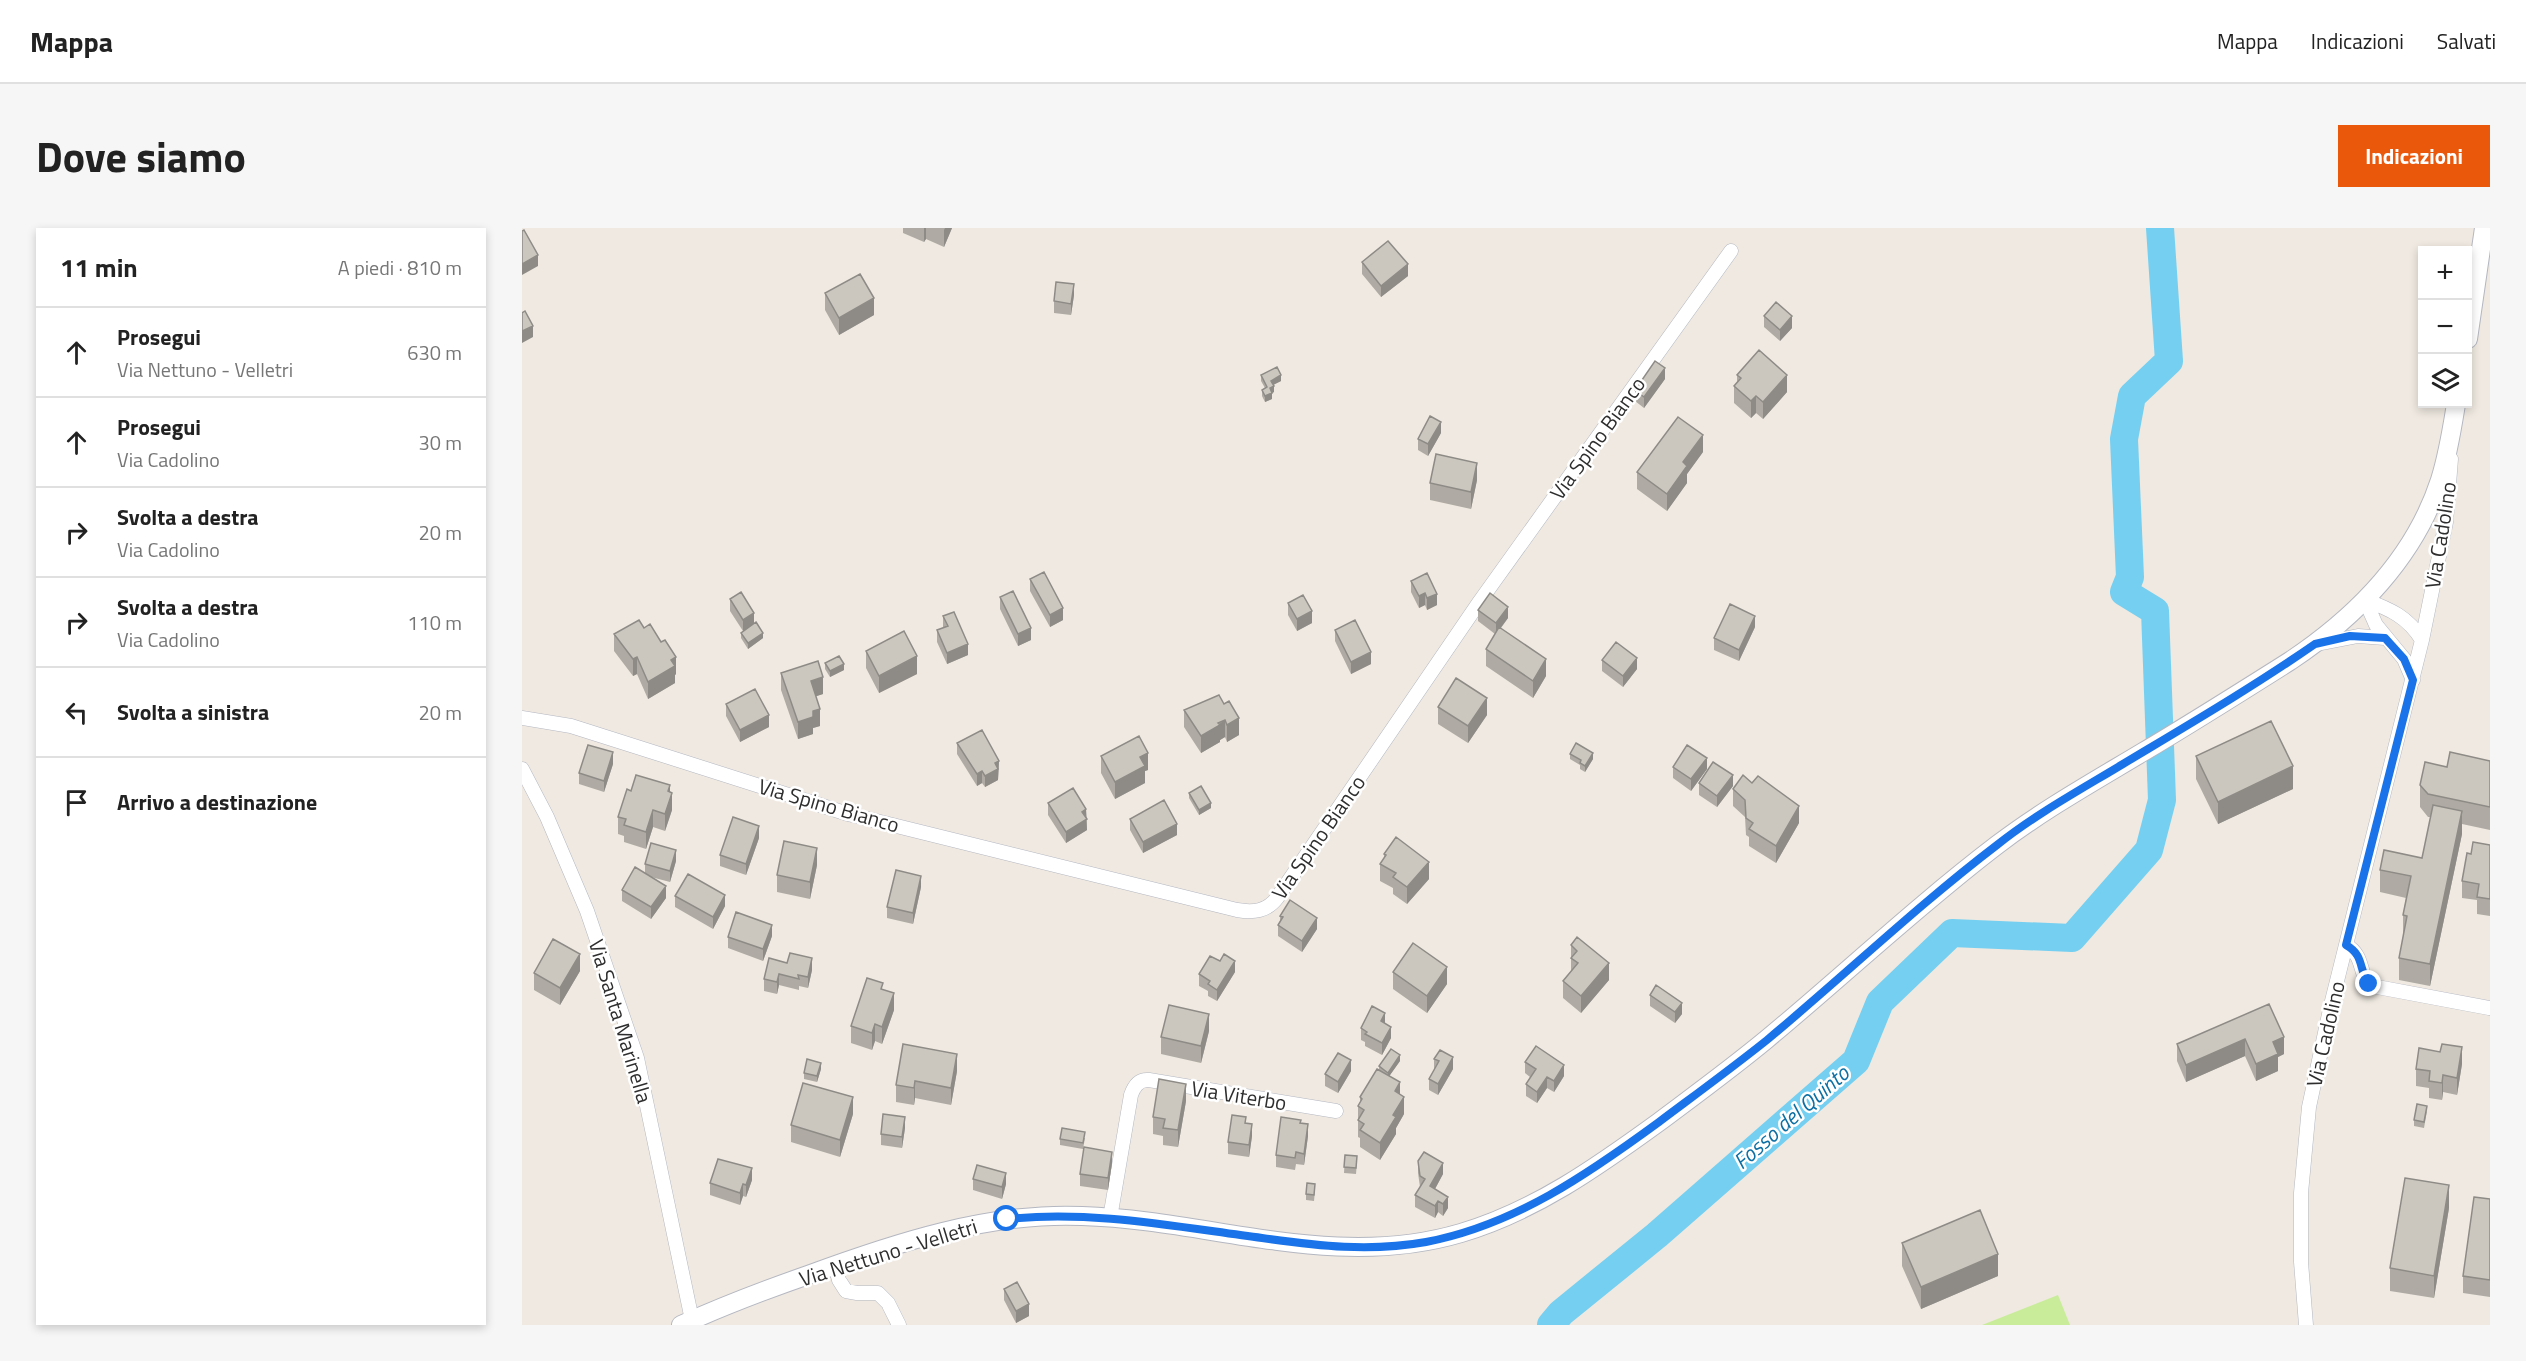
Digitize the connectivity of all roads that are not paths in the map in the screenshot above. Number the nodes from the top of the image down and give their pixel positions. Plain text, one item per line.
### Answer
1 (2484, 228) edge
2 (1731, 251) dead end
3 (2472, 311) edge
4 (2455, 408) edge
5 (2452, 429) junction
6 (2365, 600) junction
7 (2385, 638) junction
8 (2422, 640) junction
9 (2315, 644) junction
10 (2413, 680) junction
11 (522, 718) edge
12 (522, 769) edge
13 (2346, 945) junction
14 (2489, 1008) edge
15 (1336, 1111) dead end
16 (1110, 1218) junction
17 (836, 1264) junction
18 (686, 1323) edge
19 (899, 1325) edge
20 (2306, 1325) edge

1 - 3 main road
2 - 11 street, Via Spino Bianco
4 - 5 main road, Via Nettuno - Velletri
5 - 6 main road, Via Nettuno - Velletri
5 - 8 street, Via Cadolino
6 - 7 street
6 - 8 street
6 - 9 main road, Via Nettuno - Velletri
7 - 9 street
7 - 10 street
8 - 10 street, Via Cadolino
9 - 16 main road, Via Nettuno - Velletri
10 - 13 street, Via Cadolino
12 - 18 street, Via Santa Marinella
13 - 14 street
13 - 20 street, Via Cadolino
15 - 16 street, Via Viterbo
16 - 17 main road, Via Nettuno - Velletri
17 - 18 main road, Via Nettuno - Velletri
17 - 19 street

